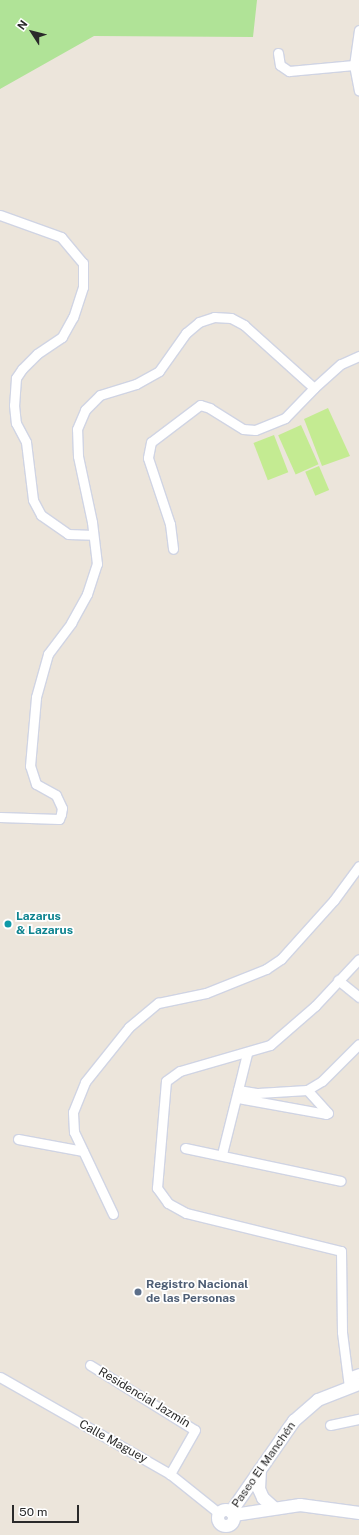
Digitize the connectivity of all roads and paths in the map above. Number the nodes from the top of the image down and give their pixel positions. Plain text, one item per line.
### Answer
1 (359, 30) edge
2 (278, 53) dead end
3 (354, 64) junction
4 (359, 91) edge
5 (0, 215) edge
6 (359, 356) edge
7 (314, 388) junction
8 (93, 535) junction
9 (173, 549) dead end
10 (0, 817) edge
11 (359, 866) edge
12 (359, 959) edge
13 (338, 980) junction
14 (359, 996) edge
15 (359, 1044) edge
16 (247, 1054) junction
17 (308, 1090) junction
18 (238, 1094) junction
19 (18, 1140) dead end
20 (186, 1148) dead end
21 (83, 1151) junction
22 (222, 1154) junction
23 (341, 1181) dead end
24 (113, 1214) dead end
25 (90, 1365) dead end
26 (359, 1373) edge
27 (0, 1377) edge
28 (352, 1383) edge
29 (359, 1419) edge
30 (330, 1425) dead end
31 (260, 1467) junction
32 (170, 1474) junction
33 (273, 1507) junction
34 (359, 1513) edge
35 (224, 1520) edge

1 - 3 street
2 - 3 street
3 - 4 street
5 - 8 street
6 - 7 street
7 - 8 street
7 - 9 street
8 - 10 street
11 - 21 street
12 - 13 street
13 - 14 street
13 - 16 street
15 - 17 street
16 - 18 street
16 - 28 street
17 - 18 street
17 - 18 street
18 - 22 street
19 - 21 street
20 - 22 street
21 - 24 street
22 - 23 street
25 - 32 street, Residencial Jazmín
26 - 28 street
27 - 32 street, Calle Maguey
28 - 31 street, Paseo El Manchén
29 - 30 street
31 - 33 street
31 - 35 street, Paseo El Manchén
32 - 35 street, Calle Maguey
33 - 34 street
33 - 35 street

